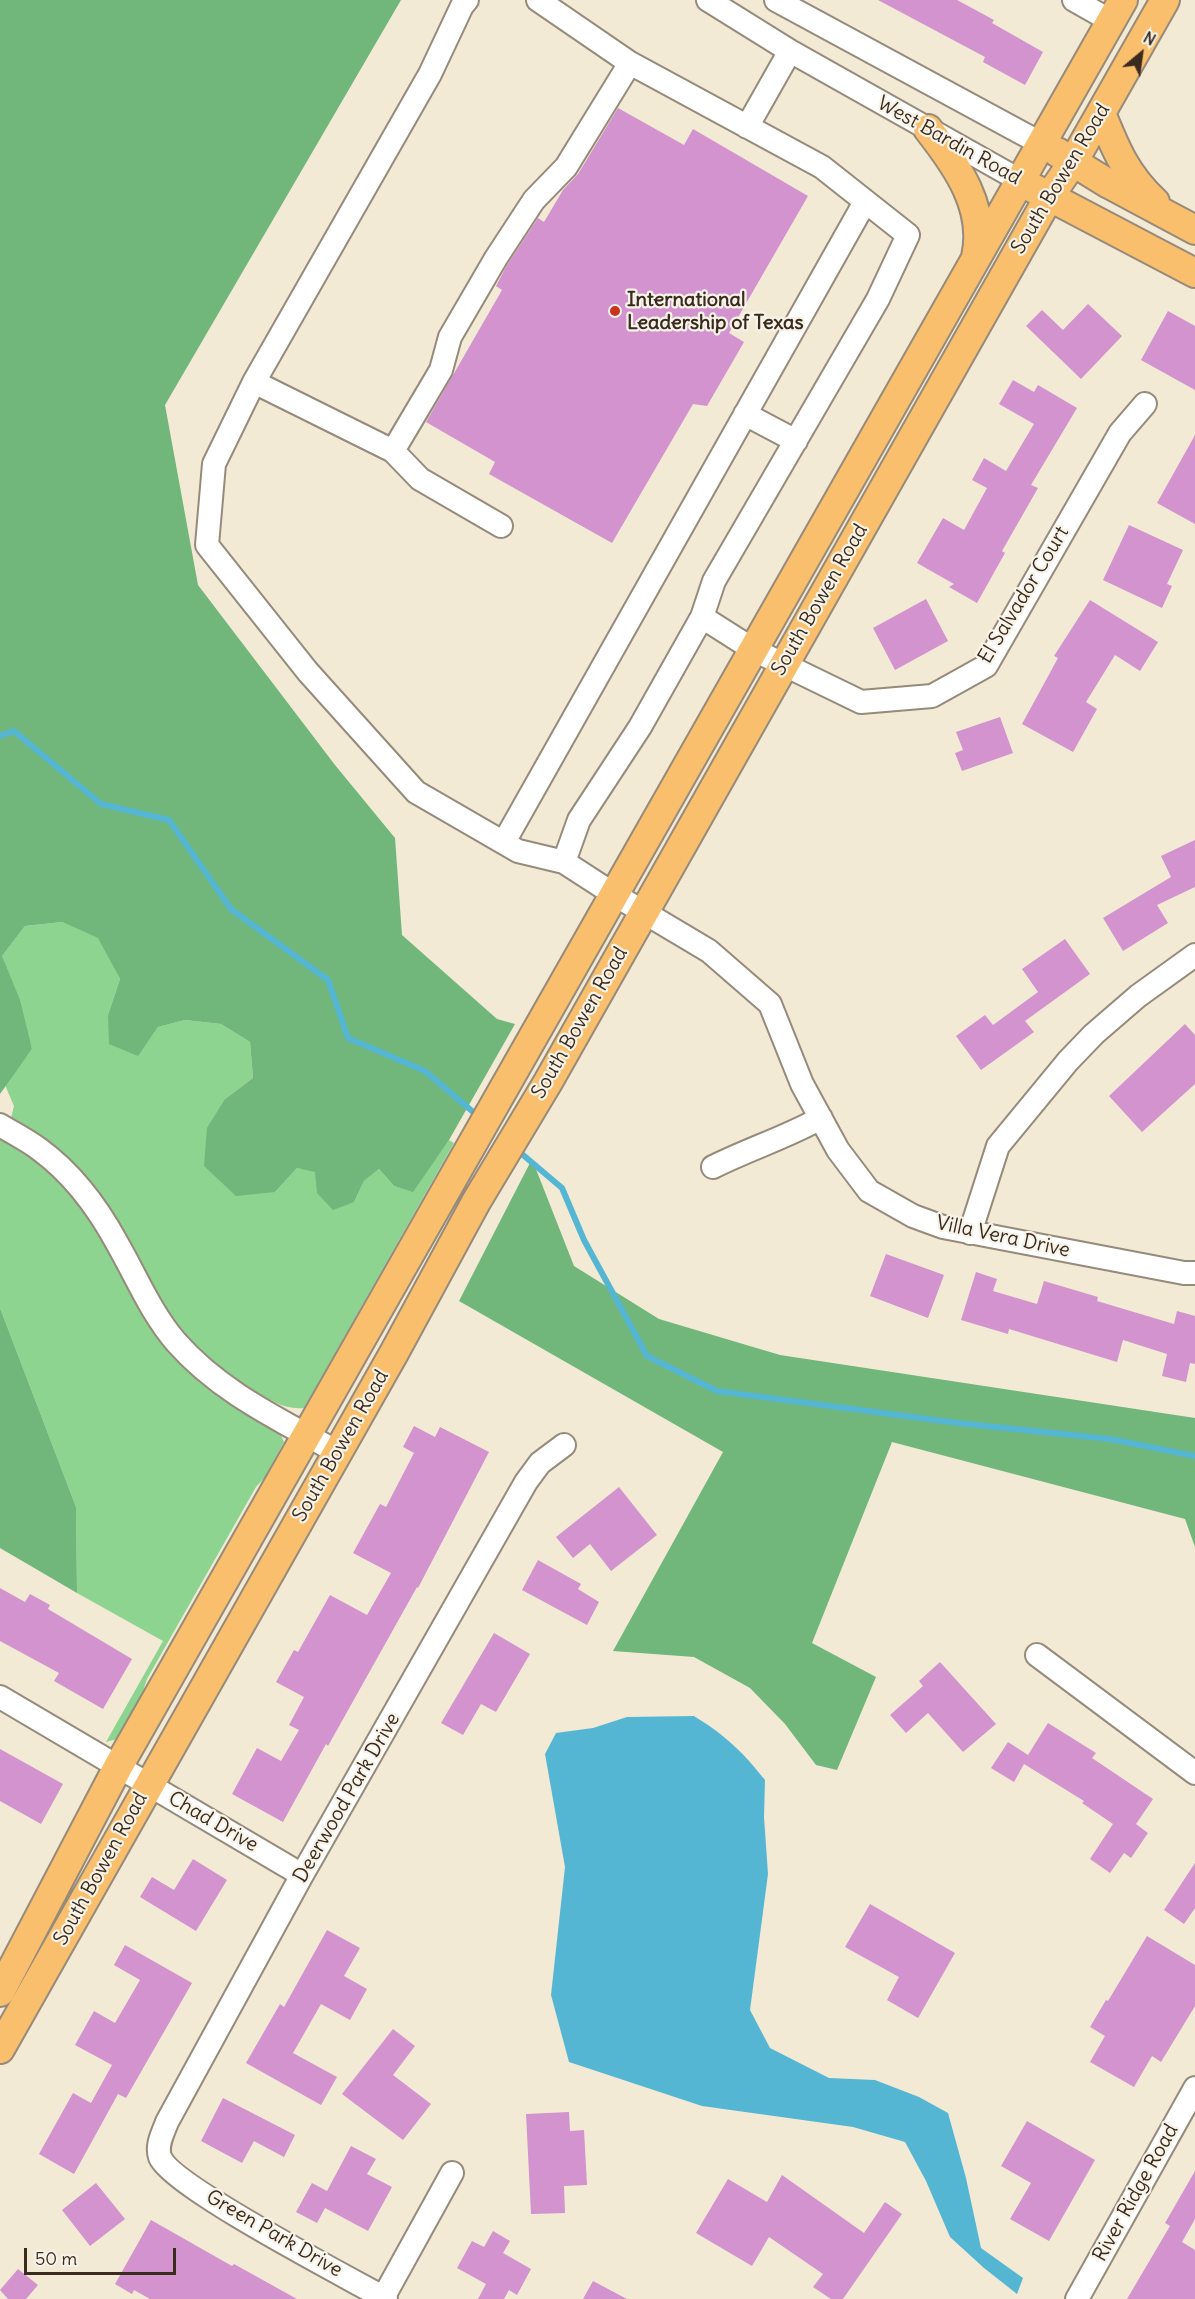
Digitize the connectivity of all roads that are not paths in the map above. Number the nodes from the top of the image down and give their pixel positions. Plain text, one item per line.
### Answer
1 (467, 0) edge
2 (538, 0) edge
3 (708, 0) edge
4 (776, 0) edge
5 (1074, 0) edge
6 (1165, 0) edge
7 (1117, 11) edge
8 (790, 51) junction
9 (630, 63) junction
10 (1101, 113) junction
11 (747, 127) junction
12 (928, 129) junction
13 (1042, 144) junction
14 (1073, 162) junction
15 (1021, 181) junction
16 (1049, 197) junction
17 (866, 202) junction
18 (1186, 225) edge
19 (974, 263) junction
20 (1195, 273) edge
21 (254, 381) junction
22 (1145, 405) dead end
23 (745, 414) junction
24 (796, 441) junction
25 (393, 451) junction
26 (501, 526) dead end
27 (702, 617) junction
28 (754, 650) junction
29 (783, 665) junction
30 (504, 842) junction
31 (564, 862) junction
32 (615, 895) junction
33 (644, 912) junction
34 (1195, 955) edge
35 (821, 1118) junction
36 (0, 1125) edge
37 (713, 1167) dead end
38 (970, 1233) junction
39 (1195, 1273) edge
40 (308, 1436) junction
41 (564, 1445) dead end
42 (337, 1452) junction
43 (1037, 1654) dead end
44 (0, 1697) edge
45 (119, 1765) junction
46 (1195, 1773) edge
47 (148, 1785) junction
48 (302, 1875) junction
49 (0, 1992) edge
50 (0, 2049) edge
51 (1195, 2088) edge
52 (165, 2165) joint
53 (452, 2173) dead end
54 (384, 2298) edge
55 (1077, 2299) edge

1 - 21 street, Villa Vera Drive
2 - 9 street
3 - 8 street, West Bardin Road
4 - 13 street, West Bardin Road
5 - 7 street
6 - 10 main road, South Bowen Road
7 - 13 main road, South Bowen Road
8 - 11 street
8 - 12 street, West Bardin Road
9 - 11 street
9 - 25 street
10 - 14 main road, South Bowen Road
10 - 18 main road
11 - 17 street
12 - 15 street, West Bardin Road
12 - 19 main road
13 - 14 main road, West Bardin Road
13 - 15 main road, South Bowen Road
14 - 16 main road, South Bowen Road
14 - 18 main road, West Bardin Road
15 - 16 main road, West Bardin Road
15 - 19 main road, South Bowen Road
16 - 20 main road, West Bardin Road
16 - 29 main road, South Bowen Road
17 - 23 street
17 - 24 street
19 - 28 main road, South Bowen Road
21 - 25 street
21 - 30 street, Villa Vera Drive
22 - 29 street, El Salvador Court
23 - 24 street
23 - 30 street
24 - 27 street
25 - 26 street
27 - 28 street, El Salvador Court
27 - 31 street
28 - 29 street, El Salvador Court
28 - 32 main road, South Bowen Road
29 - 33 main road, South Bowen Road
30 - 31 street, Villa Vera Drive
31 - 32 street, Villa Vera Drive
32 - 33 street, Villa Vera Drive
32 - 40 main road, South Bowen Road
33 - 35 street, Villa Vera Drive
33 - 42 main road, South Bowen Road
34 - 38 street
35 - 37 street
35 - 38 street, Villa Vera Drive
36 - 40 street
38 - 39 street, Villa Vera Drive
40 - 42 street
40 - 45 main road, South Bowen Road
41 - 48 street, Deerwood Park Drive
42 - 47 main road, South Bowen Road
43 - 46 street
44 - 45 street, Chad Drive
45 - 47 street, Chad Drive
45 - 49 main road, South Bowen Road
47 - 48 street, Chad Drive
47 - 50 main road, South Bowen Road
48 - 52 street, Deerwood Park Drive
51 - 55 street, River Ridge Road
52 - 54 street, Green Park Drive
53 - 54 street

